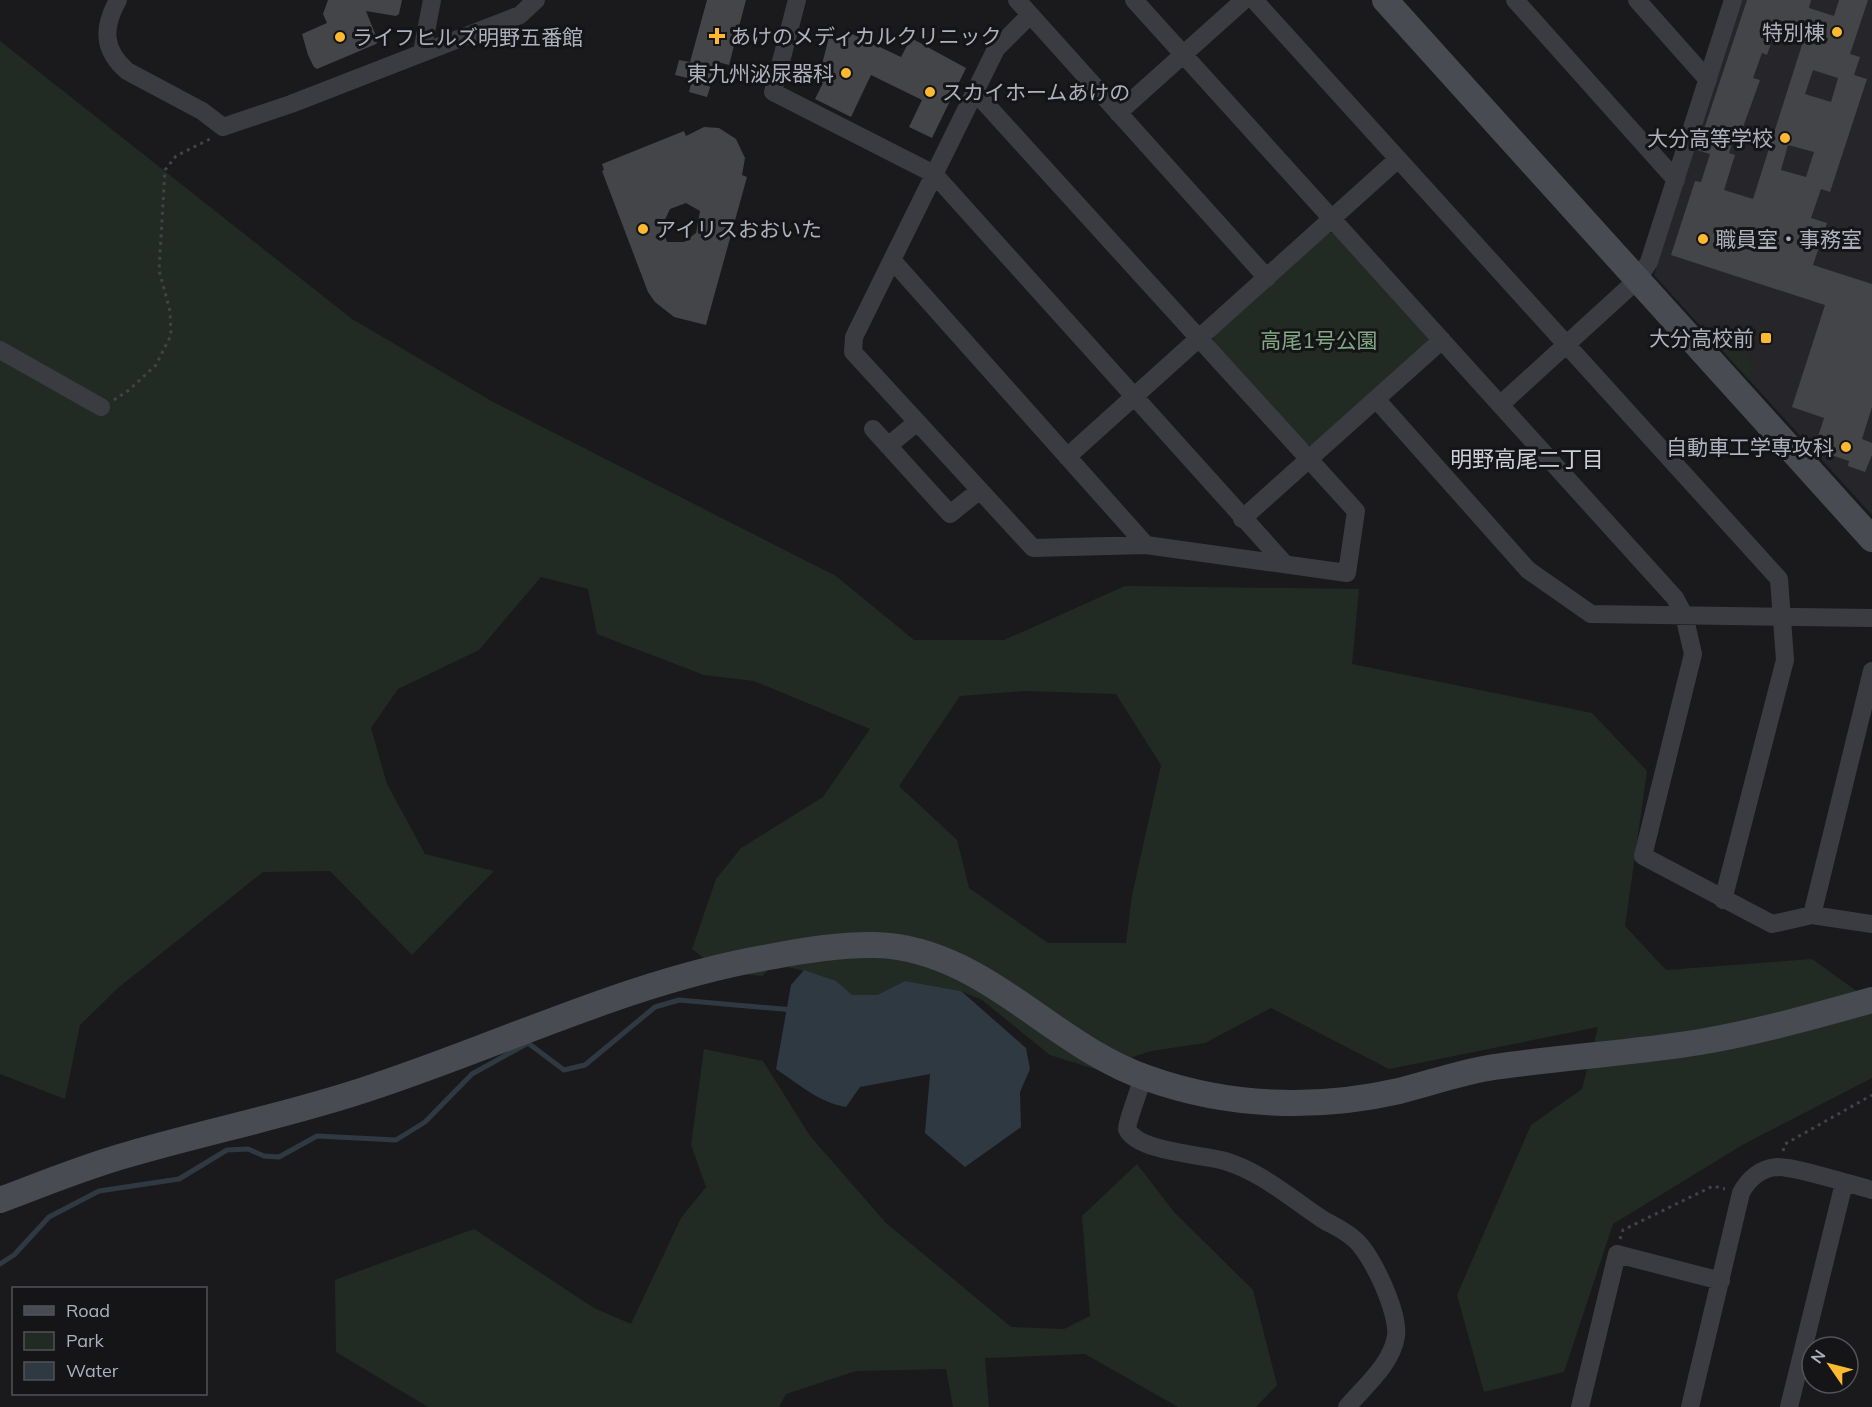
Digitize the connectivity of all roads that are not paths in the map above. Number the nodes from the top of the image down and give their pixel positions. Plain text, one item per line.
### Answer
1 (118, 0) edge
2 (432, 0) edge
3 (536, 0) edge
4 (797, 0) edge
5 (1017, 0) edge
6 (1134, 0) edge
7 (1244, 0) edge
8 (1254, 0) edge
9 (1385, 0) edge
10 (1515, 0) edge
11 (1636, 0) edge
12 (1733, 0) edge
13 (1030, 15) junction
14 (422, 52) junction
15 (1183, 55) junction
16 (1708, 80) junction
17 (975, 92) junction
18 (1118, 113) junction
19 (1398, 159) junction
20 (934, 174) junction
21 (1676, 180) junction
22 (1332, 219) junction
23 (892, 260) junction
24 (1267, 278) junction
25 (1637, 280) junction
26 (1200, 338) junction
27 (1442, 340) junction
28 (1568, 346) junction
29 (0, 350) edge
30 (1134, 398) junction
31 (1376, 399) junction
32 (1500, 405) junction
33 (101, 407) road end
34 (917, 422) junction
35 (873, 429) dead end
36 (888, 446) junction
37 (1067, 457) junction
38 (1310, 459) junction
39 (980, 490) junction
40 (1242, 519) junction
41 (1872, 539) edge
42 (1146, 546) junction
43 (1285, 564) junction
44 (1684, 615) junction
45 (1783, 617) junction
46 (1872, 618) edge
47 (1871, 680) edge
48 (1723, 900) junction
49 (1812, 915) junction
50 (1872, 924) edge
51 (1872, 1000) edge
52 (1143, 1077) junction
53 (1844, 1183) junction
54 (1872, 1190) edge
55 (0, 1200) edge
56 (1720, 1281) junction
57 (1347, 1407) edge
58 (1580, 1407) edge
59 (1690, 1407) edge
60 (1789, 1407) edge

1 - 14 street
2 - 14 street
3 - 14 street
4 - 20 street
5 - 13 street
6 - 15 street
7 - 15 street
8 - 19 street
9 - 25 street
10 - 21 street
11 - 16 street
12 - 16 street
13 - 17 street
13 - 18 street
15 - 18 street
15 - 22 street
16 - 21 street
17 - 20 street
17 - 26 street
18 - 24 street
19 - 22 street
19 - 28 street
20 - 23 street
20 - 30 street
21 - 25 street
22 - 24 street
22 - 27 street
23 - 34 street
23 - 37 street
24 - 26 street
25 - 28 street
25 - 41 street
26 - 30 street
26 - 38 street
27 - 31 street
27 - 32 street
28 - 32 street
28 - 45 street
29 - 33 street
30 - 37 street
30 - 40 street
31 - 38 street
31 - 44 street
32 - 44 street
34 - 36 street
34 - 39 street
35 - 36 street
36 - 39 street
37 - 42 street
38 - 40 street
38 - 43 street
39 - 42 street
40 - 43 street
42 - 43 street
44 - 45 street
44 - 48 street
45 - 46 street
45 - 48 street
47 - 49 street
48 - 49 street
49 - 50 street
51 - 52 street
52 - 55 street
52 - 57 street
53 - 54 street
53 - 56 street
53 - 60 street
56 - 58 street
56 - 59 street

